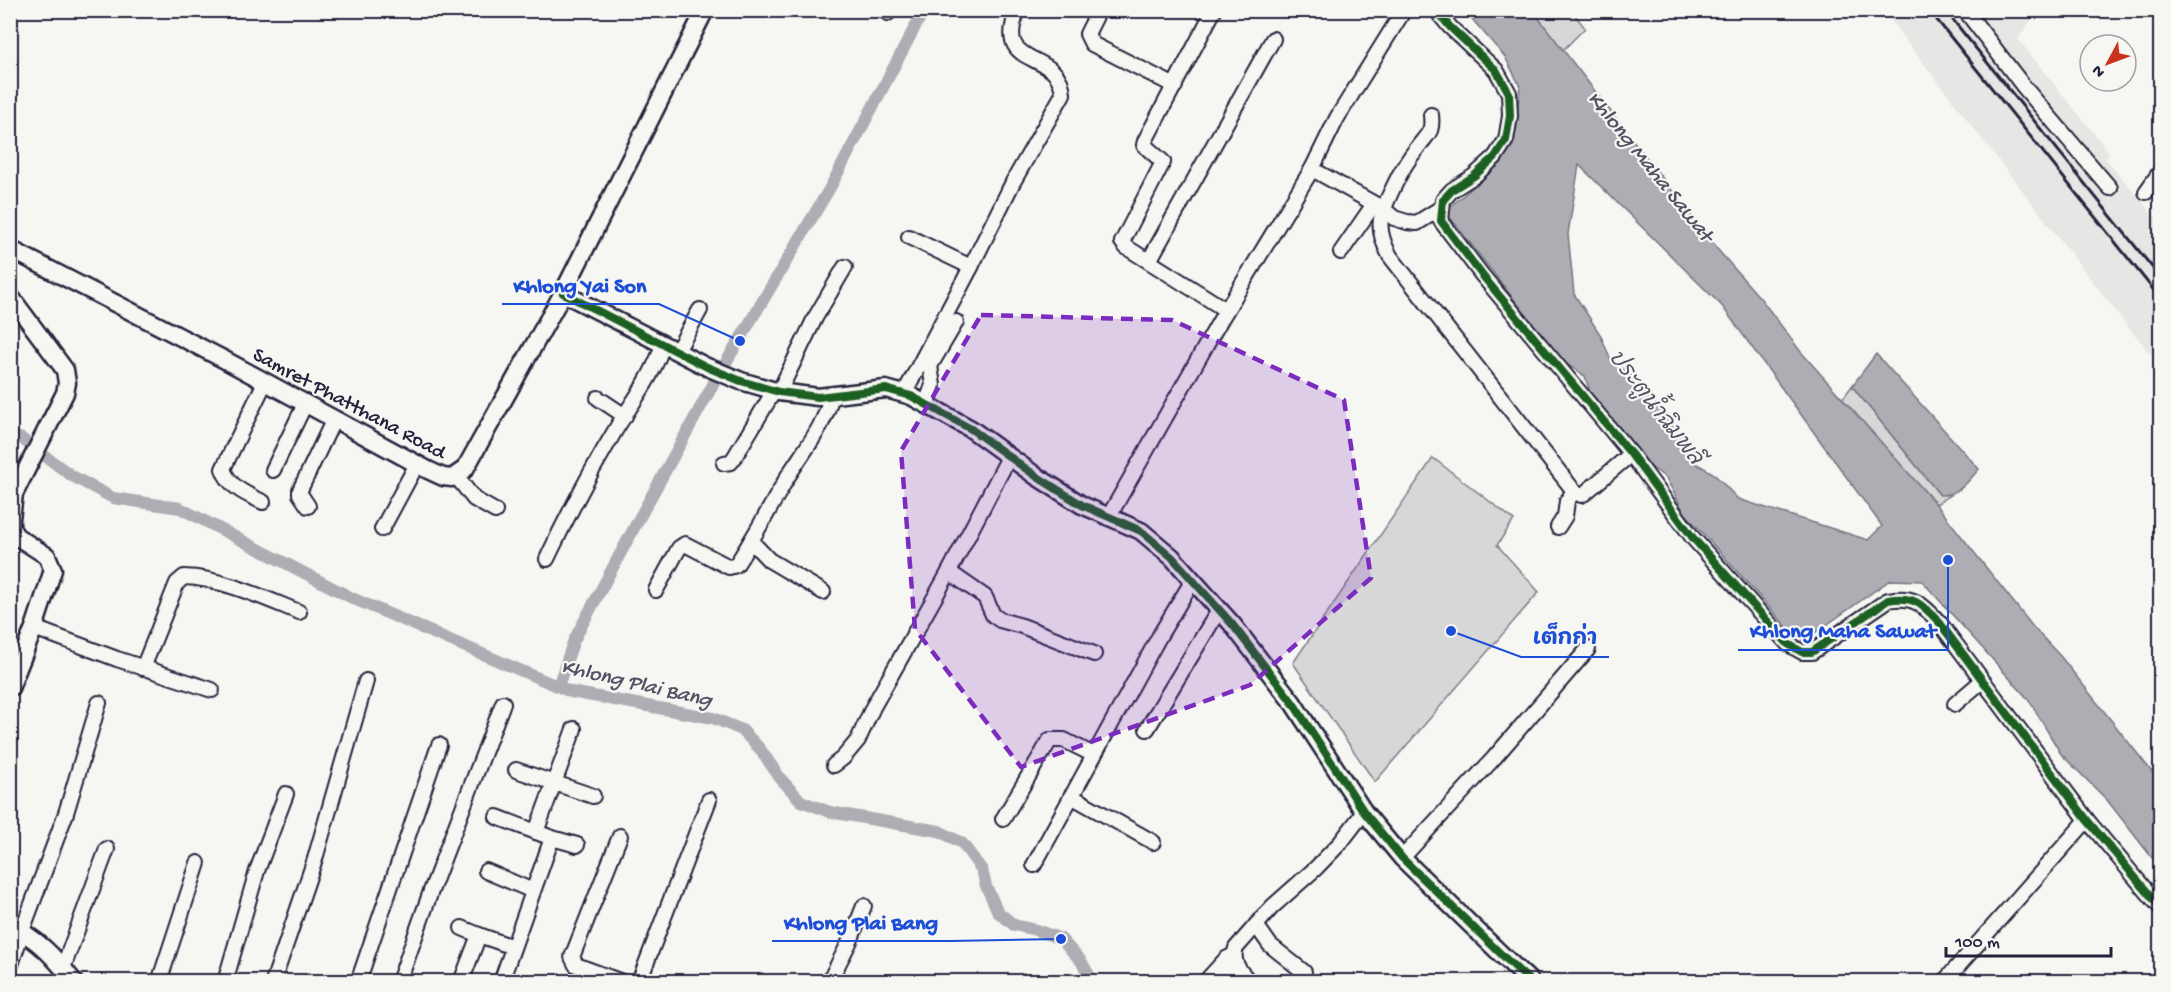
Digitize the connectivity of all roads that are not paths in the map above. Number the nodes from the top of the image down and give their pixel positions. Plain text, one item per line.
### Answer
1 (705, 10) edge
2 (1018, 10) edge
3 (1099, 10) edge
4 (1214, 10) edge
5 (1404, 10) edge
6 (1436, 10) edge
7 (1965, 10) edge
8 (1273, 39) dead end
9 (1380, 64) dead end
10 (1175, 86) junction
11 (1431, 115) dead end
12 (1315, 171) junction
13 (2160, 172) edge
14 (2110, 188) dead end
15 (2146, 192) dead end
16 (1378, 206) junction
17 (1442, 208) junction
18 (909, 237) dead end
19 (10, 249) edge
20 (1341, 252) dead end
21 (1149, 261) junction
22 (845, 267) dead end
23 (971, 267) junction
24 (563, 293) junction
25 (10, 296) edge
26 (700, 310) dead end
27 (1226, 310) junction
28 (956, 322) dead end
29 (670, 348) junction
30 (265, 382) junction
31 (776, 392) junction
32 (832, 394) junction
33 (904, 394) junction
34 (598, 398) dead end
35 (305, 404) junction
36 (926, 404) junction
37 (624, 416) junction
38 (334, 419) junction
39 (1631, 454) junction
40 (1009, 457) junction
41 (724, 463) dead end
42 (417, 464) junction
43 (273, 470) dead end
44 (456, 476) junction
45 (1574, 492) junction
46 (263, 502) dead end
47 (308, 506) dead end
48 (495, 511) dead end
49 (1108, 518) junction
50 (1558, 527) dead end
51 (382, 529) dead end
52 (751, 542) junction
53 (547, 559) dead end
54 (949, 572) junction
55 (1193, 580) junction
56 (656, 590) dead end
57 (823, 592) dead end
58 (1219, 610) junction
59 (299, 612) dead end
60 (34, 628) junction
61 (1588, 649) dead end
62 (1094, 654) dead end
63 (143, 668) junction
64 (366, 681) dead end
65 (1982, 681) junction
66 (10, 688) edge
67 (212, 690) dead end
68 (99, 703) dead end
69 (503, 703) dead end
70 (1955, 704) dead end
71 (574, 729) dead end
72 (1147, 729) dead end
73 (439, 745) dead end
74 (1094, 755) junction
75 (834, 765) dead end
76 (516, 770) dead end
77 (554, 782) junction
78 (286, 794) dead end
79 (593, 796) dead end
80 (1071, 796) junction
81 (709, 800) dead end
82 (1364, 812) junction
83 (497, 816) dead end
84 (1003, 819) dead end
85 (2087, 820) junction
86 (536, 831) junction
87 (620, 836) dead end
88 (552, 838) junction
89 (1153, 842) dead end
90 (577, 845) dead end
91 (107, 849) dead end
92 (1402, 858) junction
93 (198, 863) dead end
94 (1034, 865) dead end
95 (486, 871) dead end
96 (533, 891) junction
97 (864, 906) dead end
98 (2160, 907) edge
99 (1256, 925) junction
100 (16, 928) edge
101 (462, 928) dead end
102 (479, 935) junction
103 (513, 947) junction
104 (1234, 959) junction
105 (10, 968) edge
106 (63, 968) junction
107 (1304, 972) dead end
108 (1527, 980) edge
109 (74, 981) edge
110 (159, 981) edge
111 (225, 981) edge
112 (273, 981) edge
113 (358, 981) edge
114 (399, 981) edge
115 (461, 981) edge
116 (501, 981) edge
117 (622, 981) edge
118 (639, 981) edge
119 (829, 981) edge
120 (1205, 981) edge
121 (1220, 981) edge
122 (1250, 981) edge
123 (1944, 981) edge

1 - 24 street, Samret Phatthana Road
2 - 23 street
3 - 10 street
4 - 10 street
5 - 12 street
6 - 17 street
7 - 14 street
8 - 21 street
9 - 12 street
10 - 21 street
11 - 16 street
12 - 16 street
12 - 27 street
13 - 15 street
16 - 17 street
16 - 20 street
16 - 45 street
17 - 39 street
18 - 23 street
19 - 30 street, Samret Phatthana Road
21 - 27 street
22 - 31 street
23 - 33 street
24 - 29 street
24 - 44 street, Samret Phatthana Road
25 - 60 street
26 - 29 street
27 - 49 street
28 - 36 street
29 - 31 street
29 - 37 street
30 - 35 street, Samret Phatthana Road
30 - 46 street
31 - 32 street
31 - 41 street
32 - 33 street
32 - 52 street
33 - 36 street
34 - 37 street
35 - 38 street, Samret Phatthana Road
35 - 43 street
36 - 40 street
37 - 53 street
38 - 42 street, Samret Phatthana Road
38 - 47 street
39 - 45 street
39 - 65 street
40 - 49 street
40 - 54 street
42 - 44 street, Samret Phatthana Road
42 - 51 street
44 - 48 street
45 - 50 street
49 - 55 street
52 - 56 street
52 - 57 street
54 - 62 street
54 - 75 street
55 - 58 street
55 - 74 street
58 - 72 street
58 - 82 street
59 - 63 street
60 - 63 street
60 - 66 street
61 - 92 street
63 - 67 street
64 - 112 street
65 - 70 street
65 - 85 street
68 - 100 street
69 - 114 street
71 - 77 street
73 - 113 street
74 - 80 street
74 - 84 street
76 - 77 street
77 - 79 street
77 - 86 street
78 - 111 street
80 - 89 street
80 - 94 street
81 - 118 street
82 - 92 street
82 - 99 street
83 - 86 street
85 - 98 street
85 - 123 street
86 - 88 street
87 - 117 street
88 - 90 street
88 - 96 street
91 - 106 street
92 - 108 street
93 - 110 street
95 - 96 street
96 - 103 street
97 - 119 street
99 - 104 street
99 - 107 street
100 - 105 street
100 - 106 street
101 - 102 street
102 - 103 street
102 - 115 street
103 - 116 street
104 - 120 street
104 - 121 street
104 - 122 street
106 - 109 street

